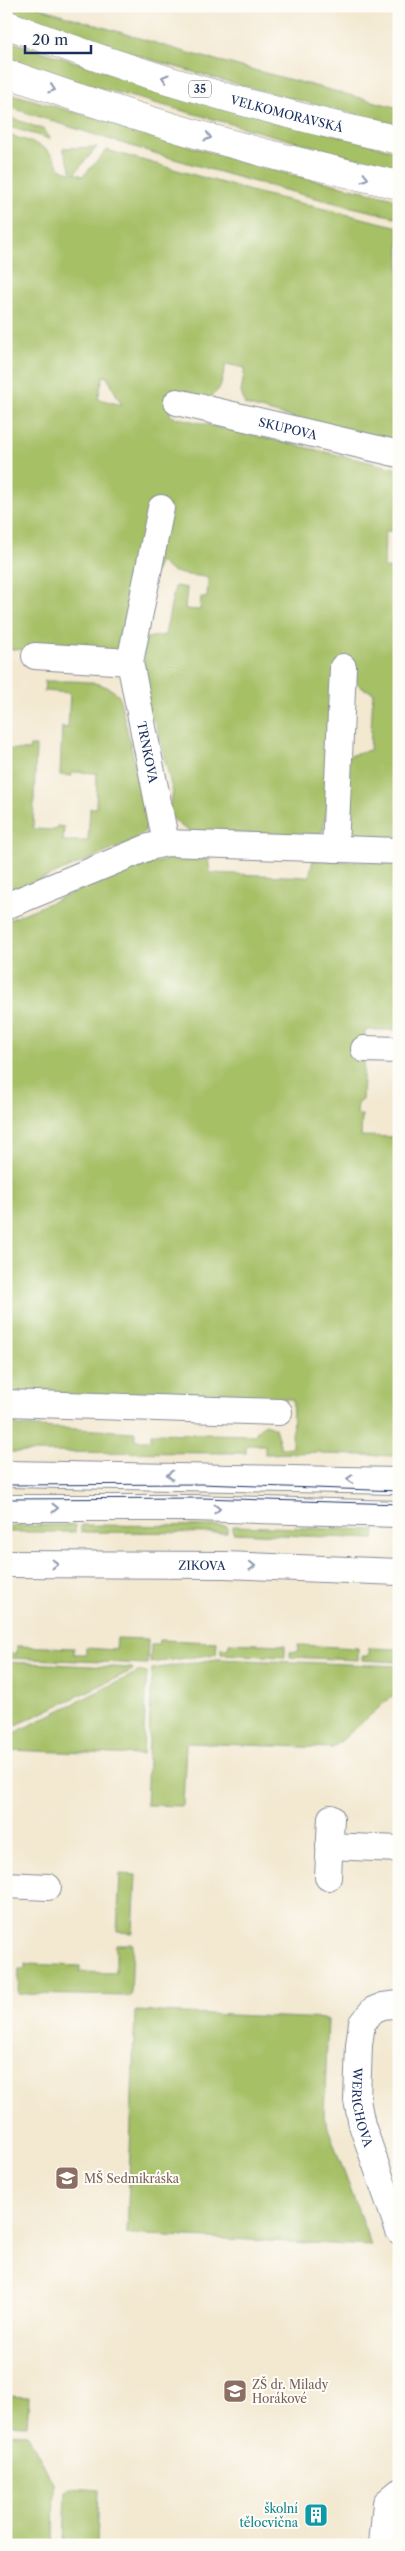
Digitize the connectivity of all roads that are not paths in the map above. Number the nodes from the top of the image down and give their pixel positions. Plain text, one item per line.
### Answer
1 (6, 24) edge
2 (6, 73) edge
3 (399, 140) edge
4 (399, 185) edge
5 (177, 402) dead end
6 (399, 454) edge
7 (161, 508) dead end
8 (35, 656) dead end
9 (130, 662) junction
10 (343, 667) dead end
11 (166, 843) junction
12 (335, 849) junction
13 (399, 851) edge
14 (6, 906) edge
15 (364, 1049) dead end
16 (399, 1050) edge
17 (6, 1402) edge
18 (279, 1412) dead end
19 (6, 1474) edge
20 (399, 1480) edge
21 (6, 1508) edge
22 (399, 1514) edge
23 (6, 1564) edge
24 (399, 1572) edge
25 (331, 1818) dead end
26 (329, 1846) junction
27 (399, 1849) edge
28 (328, 1877) dead end
29 (6, 1885) edge
30 (48, 1887) dead end
31 (399, 2004) edge
32 (399, 2231) edge
33 (399, 2492) edge
34 (382, 2545) edge

3 -> 1 main road, VELKOMORAVSKÁ / 35
2 -> 4 main road
5 - 6 street, SKUPOVA
7 - 9 street, TRNKOVA
8 - 9 street
9 - 11 street, TRNKOVA
10 - 12 street
11 - 12 street
11 - 14 street
12 - 13 street
15 - 16 street
17 - 18 street
20 -> 19 street
21 -> 22 street
23 -> 24 street, ZIKOVA
25 - 26 street
26 - 27 street
26 - 28 street
29 - 30 street
31 - 32 street, WERICHOVA
33 - 34 street

